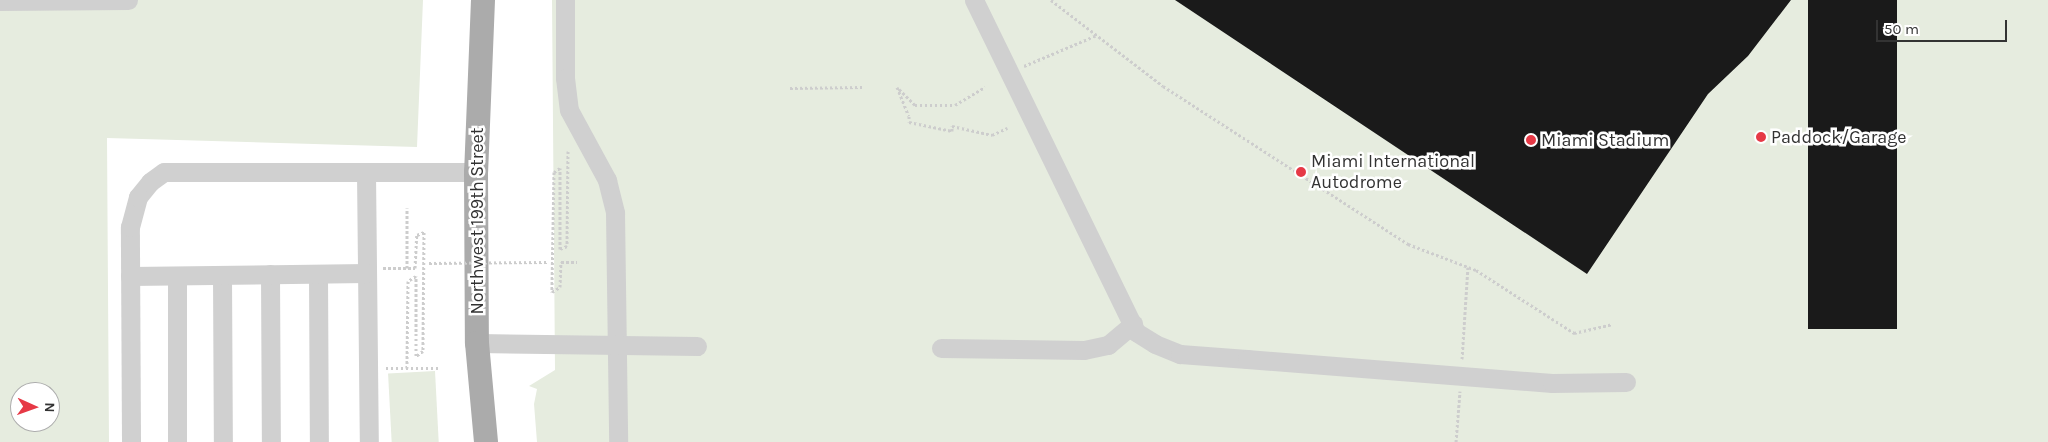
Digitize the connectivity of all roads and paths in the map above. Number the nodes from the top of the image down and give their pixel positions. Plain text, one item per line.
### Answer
1 (128, 0) edge
2 (483, 0) edge
3 (565, 0) edge
4 (974, 0) edge
5 (1051, 0) edge
6 (0, 1) edge
7 (1097, 35) junction
8 (1021, 67) dead end
9 (986, 86) dead end
10 (862, 87) dead end
11 (790, 88) dead end
12 (1007, 128) dead end
13 (568, 151) dead end
14 (366, 172) junction
15 (476, 172) junction
16 (407, 208) dead end
17 (551, 262) junction
18 (577, 262) dead end
19 (426, 263) junction
20 (1468, 267) junction
21 (407, 268) junction
22 (374, 271) junction
23 (270, 274) junction
24 (318, 274) junction
25 (222, 275) junction
26 (130, 276) junction
27 (177, 276) junction
28 (1133, 324) junction
29 (1612, 324) dead end
30 (477, 343) junction
31 (617, 344) junction
32 (697, 346) dead end
33 (941, 348) dead end
34 (1462, 362) dead end
35 (383, 368) dead end
36 (407, 368) junction
37 (439, 368) dead end
38 (1626, 382) dead end
39 (1460, 391) dead end
40 (131, 442) edge
41 (177, 442) edge
42 (224, 442) edge
43 (271, 442) edge
44 (319, 442) edge
45 (368, 442) edge
46 (486, 442) edge
47 (618, 442) edge
48 (1456, 442) edge

1 - 6 street
2 - 15 main road, Northwest 199th Street
3 - 31 street
4 - 28 street
5 - 7 path
7 - 8 path
7 - 20 path
9 - 12 path
10 - 11 path
13 - 17 path
14 - 15 street
14 - 22 street
14 - 26 street
15 - 30 main road, Northwest 199th Street
16 - 21 path
17 - 18 path
17 - 19 path, bridge
19 - 21 path
19 - 36 path
20 - 29 path
20 - 34 path
21 - 22 path
22 - 24 street
22 - 45 street
23 - 24 street
23 - 25 street
23 - 43 street
24 - 44 street
25 - 27 street
25 - 42 street
26 - 27 street
26 - 40 street
27 - 41 street
28 - 33 street
28 - 38 street
30 - 31 street
30 - 46 main road, Northwest 199th Street
31 - 32 street
31 - 47 street
35 - 36 path
36 - 37 path
39 - 48 path

